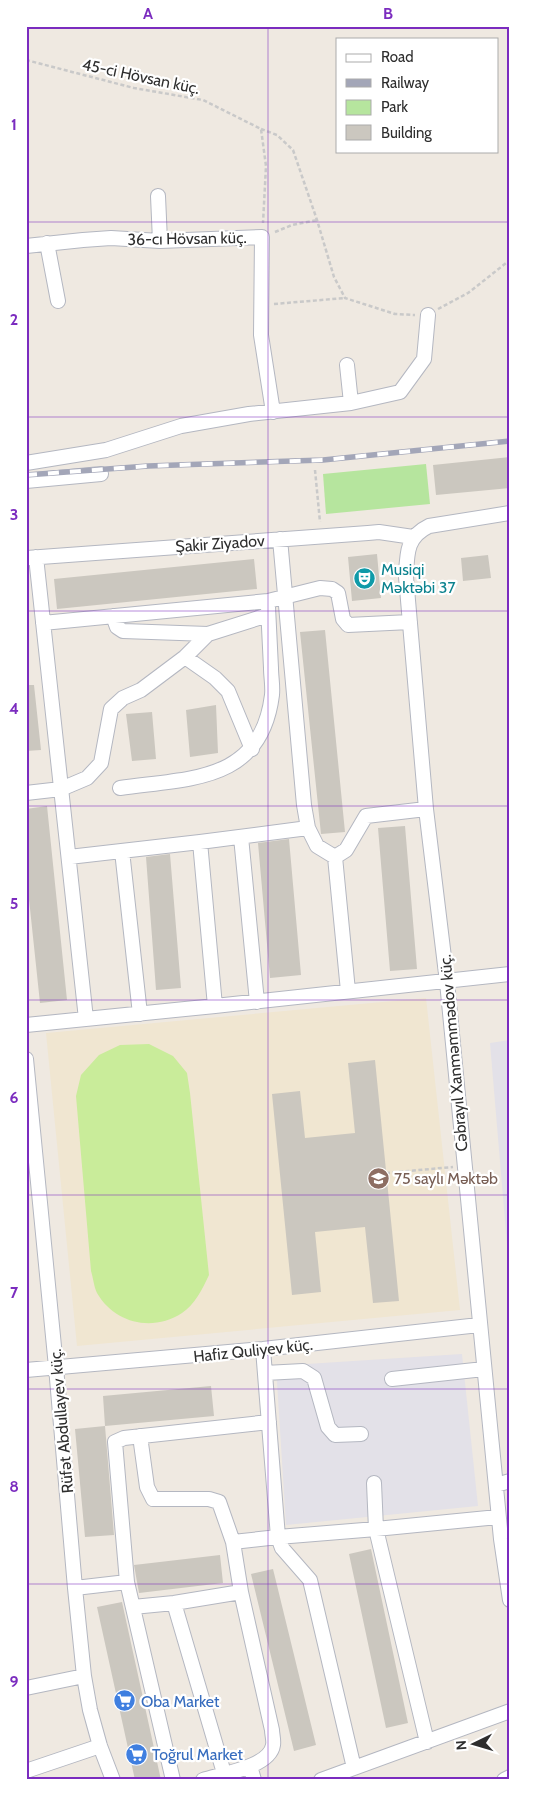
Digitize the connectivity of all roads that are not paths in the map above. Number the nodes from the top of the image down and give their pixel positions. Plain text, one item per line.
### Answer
1 (158, 196) dead end
2 (160, 241) junction
3 (47, 243) junction
4 (26, 246) edge
5 (58, 301) dead end
6 (428, 315) road end
7 (347, 365) dead end
8 (351, 404) junction
9 (273, 412) junction
10 (26, 462) edge
11 (101, 474) dead end
12 (26, 481) edge
13 (510, 513) edge
14 (413, 537) junction
15 (280, 539) junction
16 (31, 557) edge
17 (287, 596) junction
18 (268, 608) junction
19 (113, 616) junction
20 (410, 622) junction
21 (43, 624) junction
22 (208, 634) junction
23 (185, 657) junction
24 (252, 749) junction
25 (120, 788) dead end
26 (61, 789) junction
27 (26, 793) edge
28 (426, 809) junction
29 (308, 828) junction
30 (241, 837) junction
31 (200, 842) junction
32 (122, 851) junction
33 (69, 857) junction
34 (335, 857) junction
35 (510, 974) edge
36 (448, 982) junction
37 (348, 991) junction
38 (257, 1002) junction
39 (216, 1006) junction
40 (140, 1014) junction
41 (86, 1019) junction
42 (26, 1024) edge
43 (26, 1059) edge
44 (479, 1325) junction
45 (263, 1350) junction
46 (56, 1367) junction
47 (484, 1369) junction
48 (26, 1370) edge
49 (265, 1373) junction
50 (392, 1379) dead end
51 (269, 1422) junction
52 (361, 1434) dead end
53 (140, 1436) junction
54 (510, 1481) edge
55 (374, 1483) dead end
56 (496, 1485) junction
57 (498, 1517) junction
58 (376, 1529) junction
59 (278, 1536) junction
60 (233, 1542) junction
61 (127, 1582) junction
62 (75, 1588) junction
63 (241, 1592) junction
64 (510, 1600) edge
65 (174, 1603) junction
66 (133, 1607) junction
67 (84, 1676) junction
68 (26, 1688) edge
69 (510, 1710) edge
70 (427, 1742) junction
71 (100, 1746) junction
72 (250, 1766) junction
73 (354, 1768) junction
74 (26, 1771) edge
75 (224, 1773) junction
76 (510, 1777) edge
77 (113, 1780) edge
78 (173, 1780) edge
79 (203, 1780) edge
80 (254, 1780) edge
81 (321, 1780) edge
82 (504, 1780) edge

1 - 2 street
2 - 3 street, 36-cı Hövsan küç.
2 - 9 street, 36-cı Hövsan küç.
3 - 4 street, 36-cı Hövsan küç.
3 - 5 street
6 - 8 street
7 - 8 street
8 - 9 street
9 - 10 street
11 - 12 street
13 - 14 street
14 - 15 street, Şakir Ziyadov
14 - 20 street, Cəbrayıl Xanməmmədov küç.
15 - 16 street, Şakir Ziyadov
15 - 17 street
16 - 21 street
17 - 18 street
17 - 20 street
17 - 29 street
18 - 19 street
18 - 22 street
18 - 24 street
19 - 21 street
19 - 22 street
20 - 28 street, Cəbrayıl Xanməmmədov küç.
21 - 26 street
22 - 23 street
23 - 24 street
23 - 26 street
24 - 25 street
26 - 27 street
26 - 33 street
28 - 34 street
28 - 36 street, Cəbrayıl Xanməmmədov küç.
29 - 30 street
29 - 34 street
30 - 31 street
30 - 38 street
31 - 32 street
31 - 39 street
32 - 33 street
32 - 40 street
33 - 41 street
34 - 37 street
35 - 36 street
36 - 37 street
36 - 44 street, Cəbrayıl Xanməmmədov küç.
37 - 38 street
38 - 39 street
39 - 40 street
40 - 41 street
41 - 42 street
43 - 46 street, Rüfət Abdullayev küç.
44 - 45 street, Hafiz Quliyev küç.
44 - 47 street, Cəbrayıl Xanməmmədov küç.
45 - 46 street, Hafiz Quliyev küç.
45 - 49 street
46 - 48 street, Hafiz Quliyev küç.
46 - 62 street, Rüfət Abdullayev küç.
47 - 50 street
47 - 56 street, Cəbrayıl Xanməmmədov küç.
49 - 51 street
49 - 52 street
51 - 53 street
51 - 59 street
53 - 60 street
53 - 61 street
54 - 56 street
55 - 58 street
56 - 57 street, Cəbrayıl Xanməmmədov küç.
57 - 58 street
57 - 64 street, Cəbrayıl Xanməmmədov küç.
58 - 59 street
58 - 70 street
59 - 60 street
59 - 73 street
60 - 63 street
61 - 62 street
61 - 66 street
62 - 67 street, Rüfət Abdullayev küç.
63 - 65 street
63 - 72 street
65 - 66 street
65 - 75 street
66 - 78 street
67 - 68 street
67 - 71 street, Rüfət Abdullayev küç.
69 - 70 street
70 - 73 street
71 - 74 street
71 - 77 street, Rüfət Abdullayev küç.
72 - 75 street
72 - 80 street
73 - 81 street
75 - 79 street
76 - 82 street

